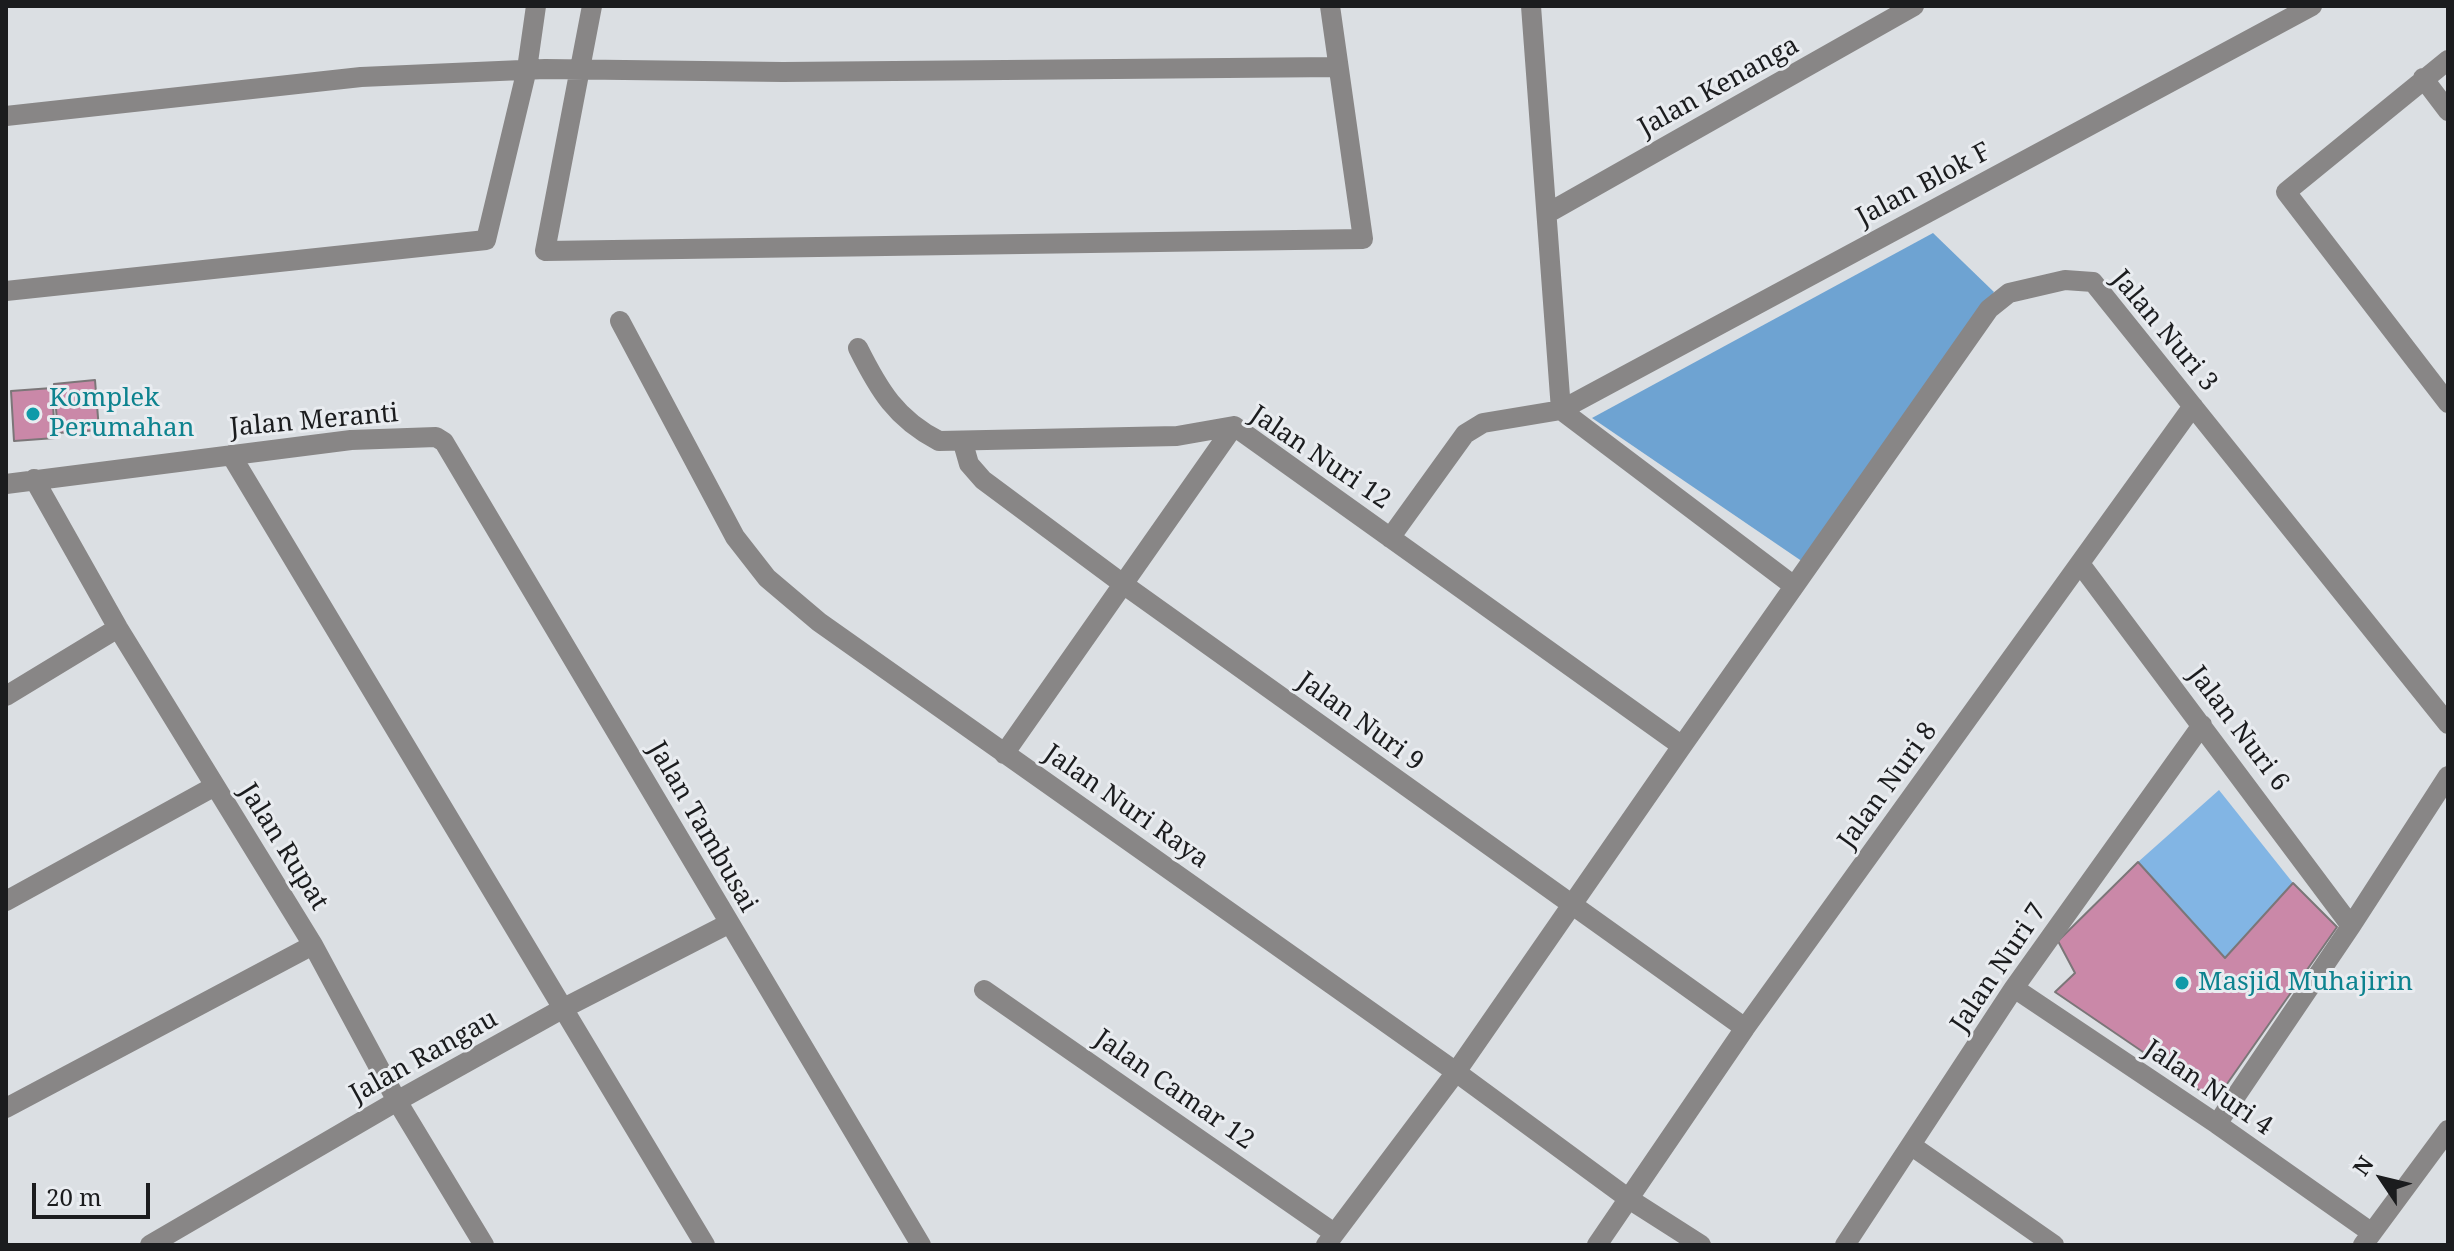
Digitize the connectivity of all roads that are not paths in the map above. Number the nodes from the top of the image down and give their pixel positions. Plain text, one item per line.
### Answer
1 (536, 6) edge
2 (592, 6) edge
3 (1330, 6) edge
4 (1914, 6) edge
5 (2312, 6) edge
6 (1533, 7) edge
7 (2448, 60) edge
8 (1338, 67) junction
9 (554, 70) junction
10 (2423, 78) junction
11 (2448, 111) edge
12 (6, 116) edge
13 (1548, 213) junction
14 (6, 291) edge
15 (620, 321) dead end
16 (858, 348) dead end
17 (2448, 403) edge
18 (2193, 406) junction
19 (1561, 410) junction
20 (1234, 426) junction
21 (436, 437) joint
22 (963, 443) junction
23 (231, 455) junction
24 (34, 479) junction
25 (6, 484) edge
26 (1390, 538) junction
27 (2081, 565) junction
28 (1123, 584) junction
29 (1794, 586) junction
30 (118, 628) junction
31 (6, 696) edge
32 (2448, 724) edge
33 (2202, 725) junction
34 (1682, 746) junction
35 (1004, 754) junction
36 (2448, 776) edge
37 (215, 786) junction
38 (6, 901) edge
39 (1573, 906) junction
40 (728, 924) junction
41 (2351, 926) junction
42 (313, 945) junction
43 (2014, 988) junction
44 (984, 990) dead end
45 (562, 1009) junction
46 (1745, 1028) junction
47 (1456, 1072) junction
48 (397, 1101) junction
49 (6, 1108) edge
50 (2217, 1124) junction
51 (2448, 1130) edge
52 (1912, 1146) junction
53 (1629, 1199) junction
54 (1330, 1239) edge
55 (2368, 1239) edge
56 (150, 1245) edge
57 (484, 1245) edge
58 (705, 1245) edge
59 (921, 1245) edge
60 (1597, 1245) edge
61 (1701, 1245) edge
62 (1845, 1245) edge
63 (2054, 1245) edge

1 - 9 street
2 - 9 street
3 - 8 street
4 - 13 street, Jalan Kenanga
5 - 19 street, Jalan Blok F
6 - 13 street
7 - 10 street
8 - 9 street
8 - 9 street
9 - 12 street
9 - 14 street
10 - 11 street
10 - 17 street
13 - 19 street
15 - 35 street, Jalan Nuri Raya
16 - 22 street, Jalan Nuri 12
18 - 27 street, Jalan Nuri 8
18 - 29 street, Jalan Nuri 3
18 - 32 street, Jalan Nuri 3
19 - 26 street, Jalan Blok F
19 - 29 street
20 - 22 street, Jalan Nuri 12
20 - 26 street, Jalan Nuri 12
20 - 28 street
21 - 23 street, Jalan Meranti
21 - 40 street, Jalan Tambusai
22 - 28 street, Jalan Nuri 9
23 - 24 street, Jalan Meranti
23 - 45 street
24 - 25 street, Jalan Meranti
24 - 30 street, Jalan Rupat
26 - 34 street, Jalan Nuri 12
27 - 33 street, Jalan Nuri 6
27 - 46 street, Jalan Nuri 8
28 - 35 street
28 - 39 street, Jalan Nuri 9
29 - 34 street
30 - 31 street
30 - 37 street, Jalan Rupat
33 - 41 street, Jalan Nuri 6
33 - 43 street, Jalan Nuri 7
34 - 39 street
35 - 47 street, Jalan Nuri Raya
36 - 41 street
37 - 38 street
37 - 42 street, Jalan Rupat
39 - 46 street, Jalan Nuri 9
39 - 47 street
40 - 45 street, Jalan Rangau
40 - 59 street, Jalan Tambusai
41 - 50 street
42 - 48 street, Jalan Rupat
42 - 49 street
43 - 50 street, Jalan Nuri 4
43 - 52 street, Jalan Nuri 7
44 - 54 street, Jalan Camar 12
45 - 48 street, Jalan Rangau
45 - 58 street
46 - 53 street, Jalan Nuri 8
47 - 53 street, Jalan Nuri Raya
47 - 54 street
48 - 56 street, Jalan Rangau
48 - 57 street, Jalan Rupat
50 - 55 street, Jalan Nuri 4
51 - 55 street
52 - 62 street, Jalan Nuri 7
52 - 63 street
53 - 60 street, Jalan Nuri 8
53 - 61 street, Jalan Nuri Raya

